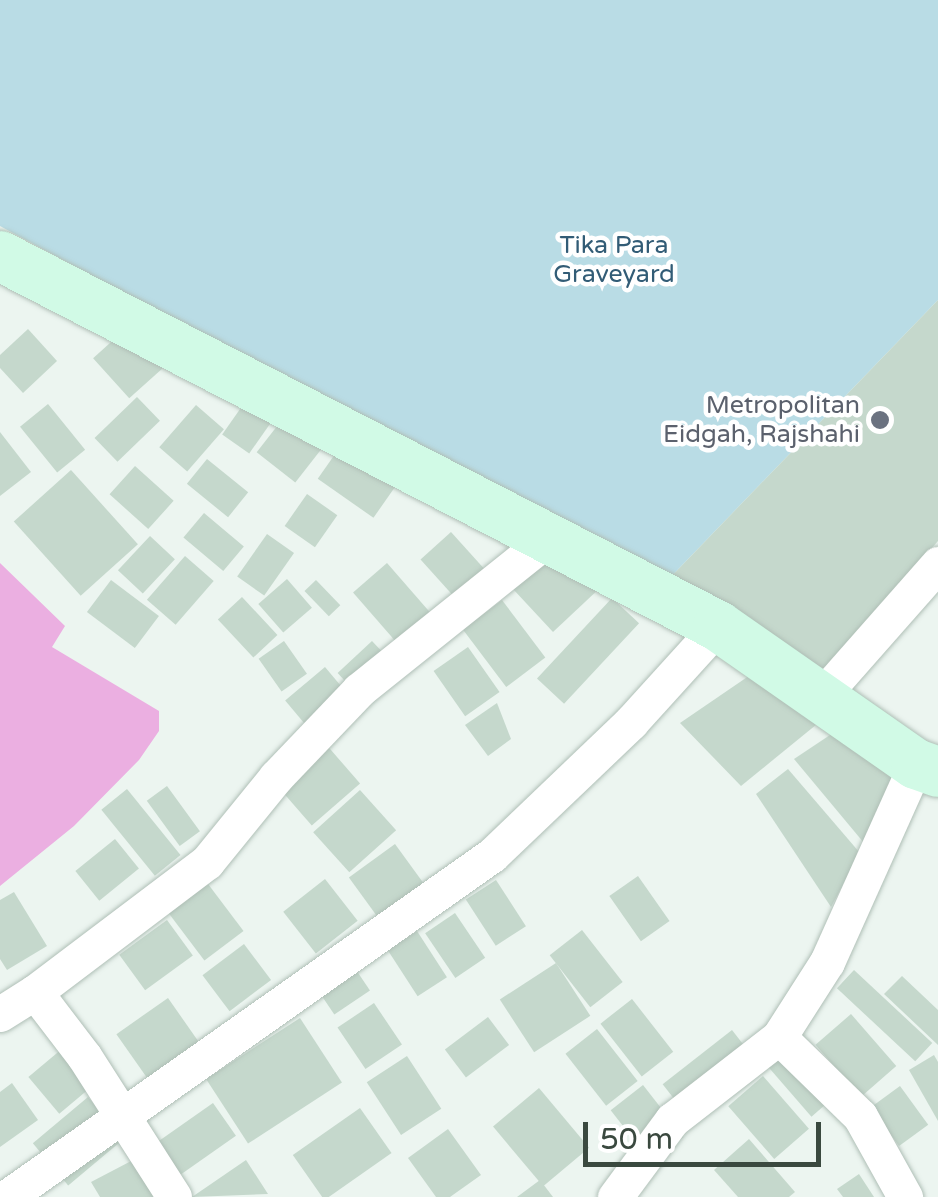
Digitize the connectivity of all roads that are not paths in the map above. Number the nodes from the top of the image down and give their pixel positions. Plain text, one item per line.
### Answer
1 (0, 256) edge
2 (545, 540) junction
3 (938, 564) edge
4 (718, 626) junction
5 (819, 699) junction
6 (927, 768) edge
7 (36, 992) junction
8 (0, 1014) edge
9 (778, 1037) junction
10 (122, 1113) junction
11 (7, 1197) edge
12 (174, 1197) edge
13 (616, 1197) edge
14 (905, 1197) edge

1 - 2 main road
2 - 4 main road
2 - 7 street
3 - 5 street
4 - 5 main road
4 - 10 street
5 - 6 main road
6 - 9 street
7 - 8 street
7 - 10 street
9 - 13 street
9 - 14 street
10 - 11 street
10 - 12 street

